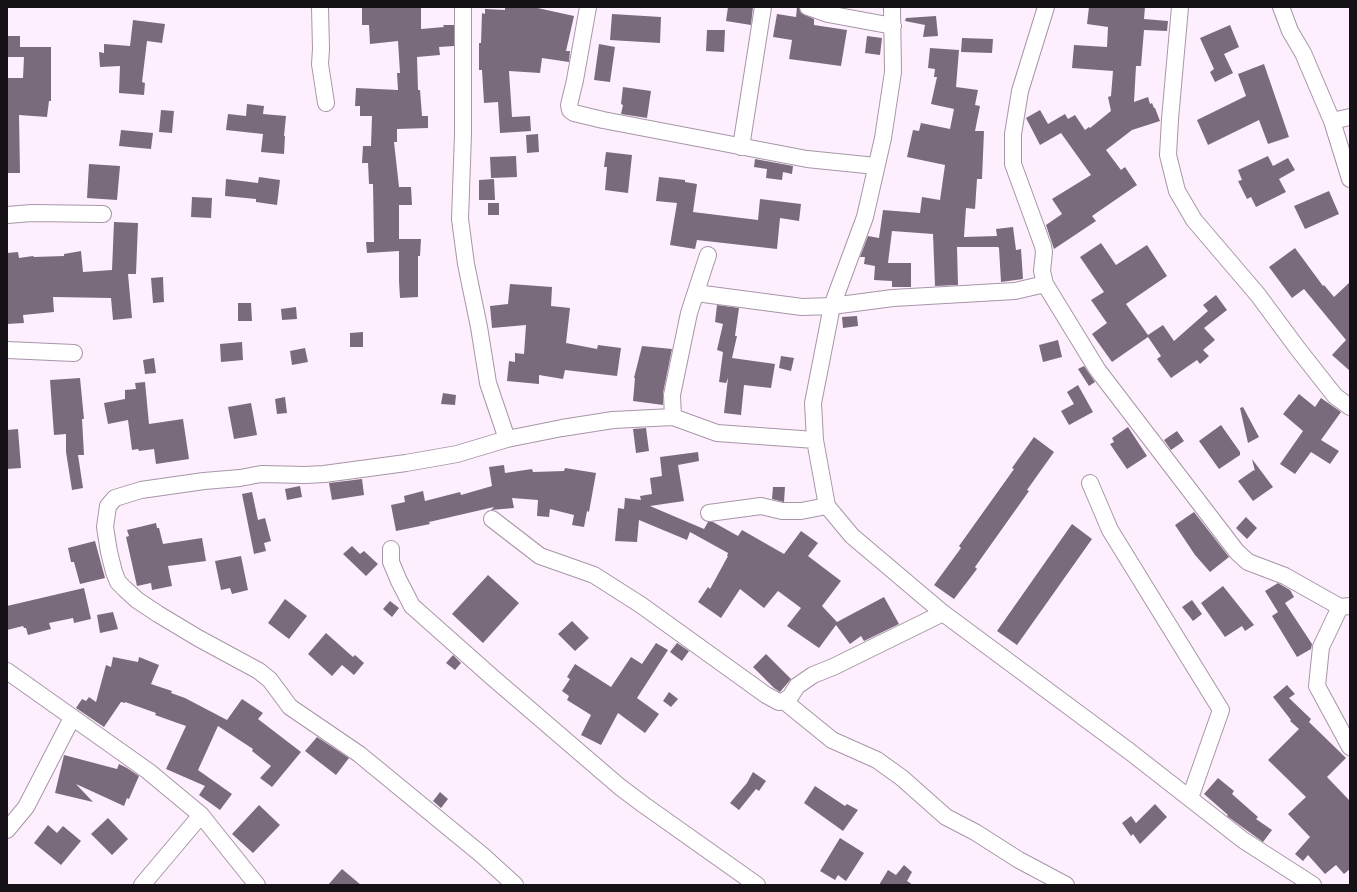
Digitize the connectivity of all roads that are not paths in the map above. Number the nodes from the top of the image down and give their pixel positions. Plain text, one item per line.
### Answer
1 (320, 7) edge
2 (463, 7) edge
3 (588, 7) edge
4 (763, 7) edge
5 (808, 7) edge
6 (892, 7) edge
7 (1046, 7) edge
8 (1180, 7) edge
9 (1281, 7) edge
10 (893, 26) junction
11 (326, 103) dead end
12 (1350, 117) edge
13 (1332, 121) junction
14 (741, 147) junction
15 (876, 166) junction
16 (1350, 180) edge
17 (103, 214) dead end
18 (7, 216) edge
19 (708, 255) dead end
20 (1044, 284) junction
21 (696, 293) junction
22 (832, 306) junction
23 (7, 350) edge
24 (74, 353) dead end
25 (1350, 407) edge
26 (673, 417) junction
27 (507, 439) junction
28 (815, 440) junction
29 (1090, 483) dead end
30 (827, 506) junction
31 (709, 513) dead end
32 (492, 519) dead end
33 (391, 549) dead end
34 (1345, 606) edge
35 (943, 614) junction
36 (7, 671) edge
37 (784, 701) junction
38 (72, 718) junction
39 (1350, 747) edge
40 (1190, 798) junction
41 (201, 815) junction
42 (7, 830) edge
43 (142, 885) edge
44 (257, 885) edge
45 (515, 885) edge
46 (757, 885) edge
47 (1066, 885) edge
48 (1313, 885) edge

1 - 11 street
2 - 27 street
3 - 14 street
4 - 14 street
5 - 10 street
6 - 10 street
7 - 20 street
8 - 25 street
9 - 13 street
10 - 15 street
12 - 13 street
13 - 16 street
14 - 15 street
15 - 22 street
17 - 18 street
19 - 21 street
20 - 22 street
20 - 34 street
21 - 22 street
21 - 26 street
22 - 28 street
23 - 24 street
26 - 27 street
26 - 28 street
27 - 45 street
28 - 30 street
29 - 40 street
30 - 31 street
30 - 35 street
32 - 37 street
33 - 46 street
34 - 39 street
35 - 37 street
35 - 40 street
36 - 38 street
37 - 47 street
38 - 41 street
38 - 42 street
40 - 48 street
41 - 43 street
41 - 44 street

